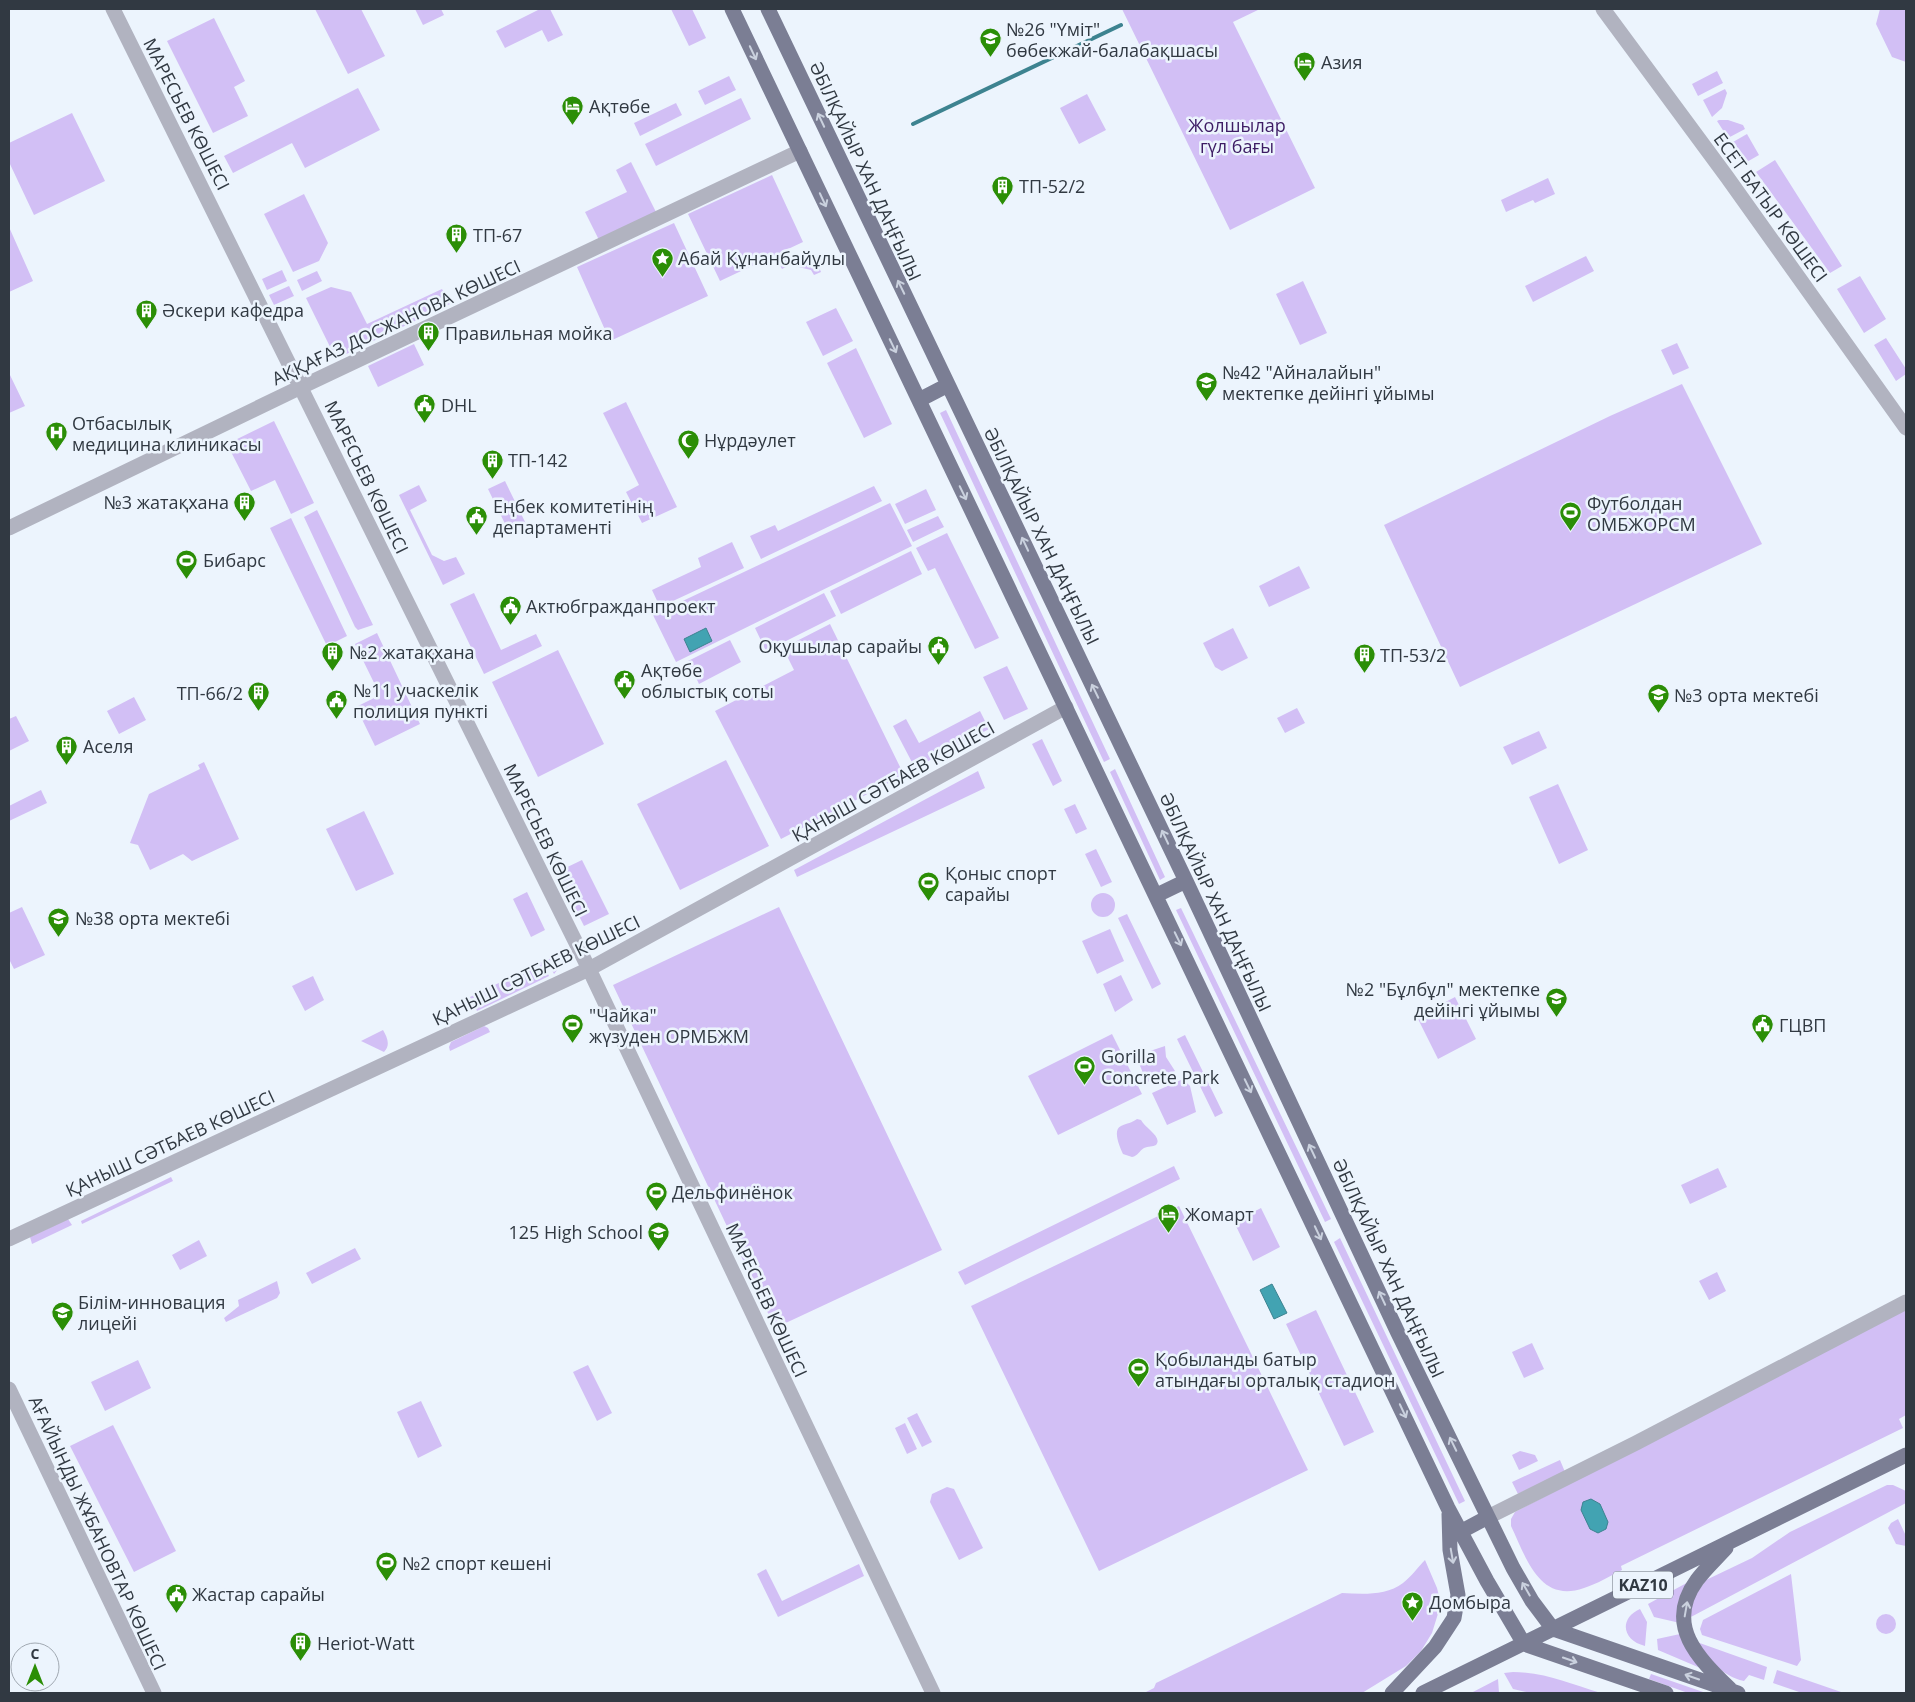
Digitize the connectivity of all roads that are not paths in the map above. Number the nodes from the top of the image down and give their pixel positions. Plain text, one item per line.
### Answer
1 (114, 9) edge
2 (732, 9) edge
3 (768, 9) edge
4 (1603, 9) edge
5 (800, 151) junction
6 (948, 385) junction
7 (301, 387) junction
8 (918, 400) junction
9 (1906, 428) edge
10 (9, 528) edge
11 (1066, 707) junction
12 (1186, 881) junction
13 (1157, 896) junction
14 (589, 969) junction
15 (9, 1239) edge
16 (1906, 1302) edge
17 (9, 1389) edge
18 (1906, 1456) edge
19 (1448, 1508) junction
20 (1488, 1517) junction
21 (1460, 1532) junction
22 (1734, 1540) junction
23 (1553, 1629) junction
24 (1524, 1644) junction
25 (1736, 1692) edge
26 (154, 1693) edge
27 (933, 1693) edge
28 (1392, 1693) edge
29 (1423, 1693) edge
30 (1666, 1693) edge

1 - 7 street, МАРЕСЬЕВ КӨШЕСІ
2 -> 5 main road
6 -> 3 main road, ӘБІЛҚАЙЫР ХАН ДАҢҒЫЛЫ
4 - 9 street, ЕСЕТ БАТЫР КӨШЕСІ
5 - 7 street, АҚҚАҒАЗ ДОСЖАНОВА КӨШЕСІ
5 -> 8 main road
6 - 8 main road
12 -> 6 main road, ӘБІЛҚАЙЫР ХАН ДАҢҒЫЛЫ
7 - 10 street, АҚҚАҒАЗ ДОСЖАНОВА КӨШЕСІ
7 - 14 street, МАРЕСЬЕВ КӨШЕСІ
8 -> 11 main road
11 - 13 main road
11 - 14 street, ҚАНЫШ СӘТБАЕВ КӨШЕСІ
12 - 13 main road
20 -> 12 main road, ӘБІЛҚАЙЫР ХАН ДАҢҒЫЛЫ
13 -> 19 main road
14 - 15 street, ҚАНЫШ СӘТБАЕВ КӨШЕСІ
14 - 27 street, МАРЕСЬЕВ КӨШЕСІ
16 - 20 street
17 - 26 street, АҒАЙЫНДЫ ЖҰБАНОВТАР КӨШЕСІ
18 - 22 main road, KAZ10
19 - 21 main road
19 -> 28 main road
20 - 21 main road
23 -> 20 main road, ӘБІЛҚАЙЫР ХАН ДАҢҒЫЛЫ
21 - 24 main road
22 - 23 main road, KAZ10
25 -> 22 main road
23 - 24 main road, KAZ10
25 -> 23 main road
24 - 29 main road, KAZ10
24 -> 30 main road

